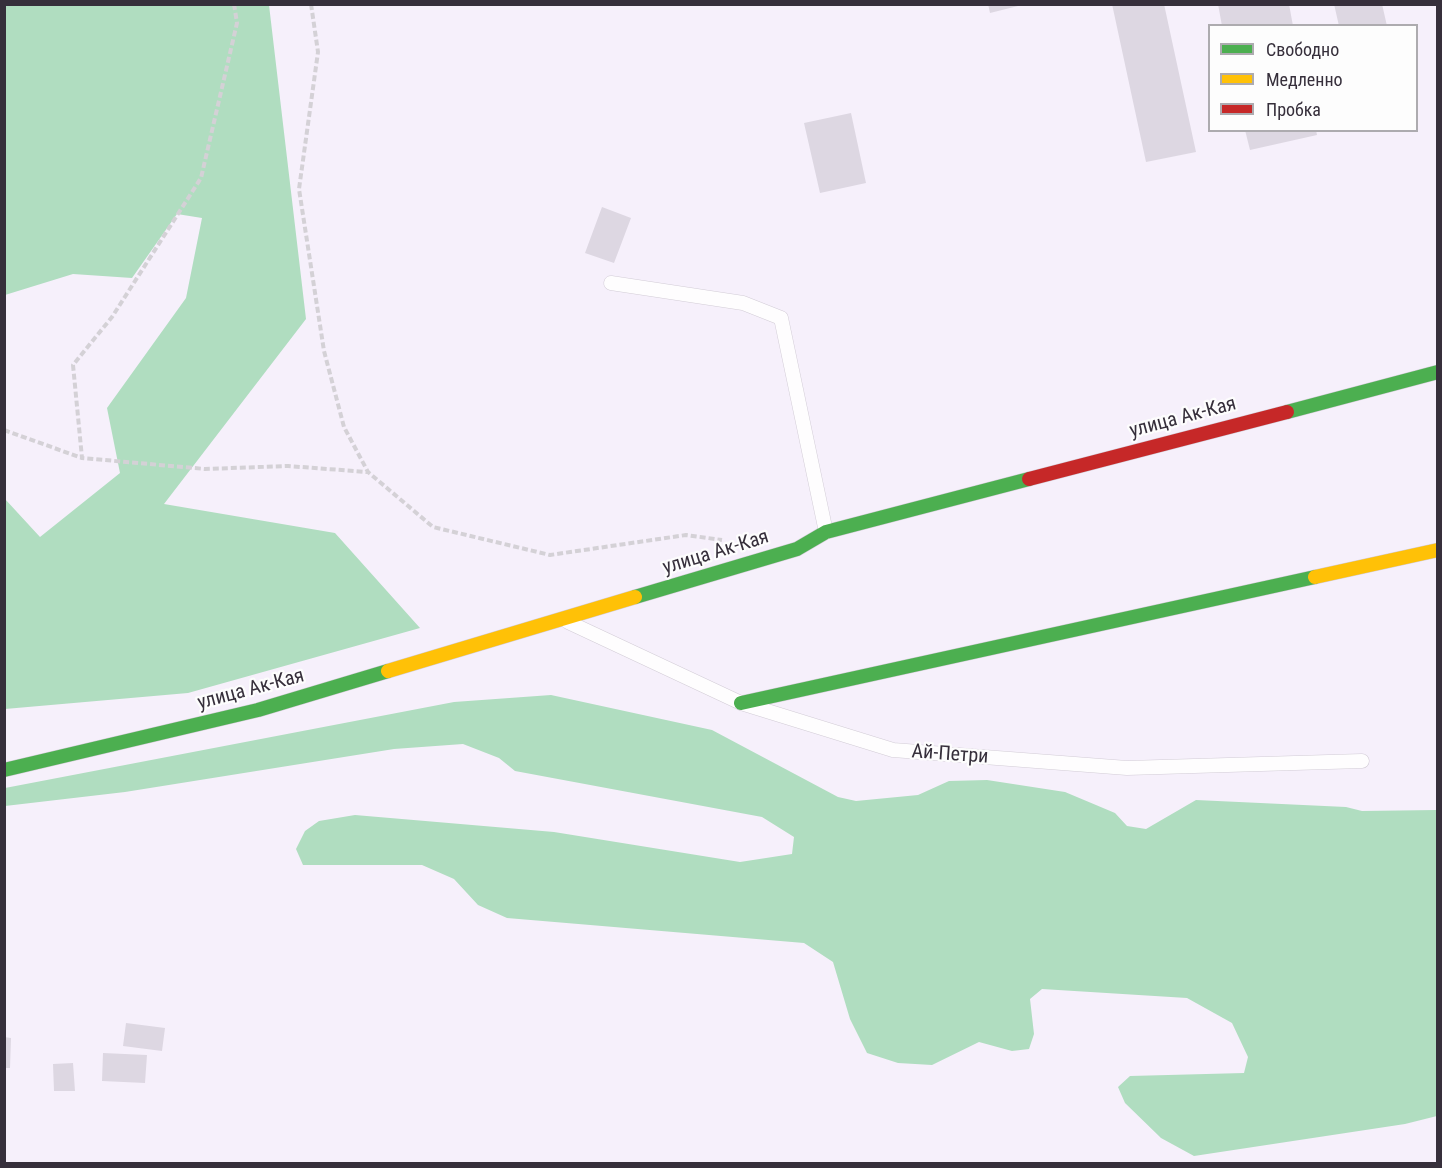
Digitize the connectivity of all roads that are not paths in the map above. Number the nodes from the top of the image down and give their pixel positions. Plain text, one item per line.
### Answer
1 (611, 283) dead end
2 (1437, 372) edge
3 (826, 532) junction
4 (1437, 550) edge
5 (564, 620) junction
6 (741, 703) junction
7 (1362, 761) dead end
8 (4, 770) edge

1 - 3 lane
2 - 3 street, улица Ак-Кая
3 - 5 street, улица Ак-Кая
4 - 6 street
5 - 6 lane, Ай-Петри
5 - 8 street, улица Ак-Кая
6 - 7 lane, Ай-Петри

